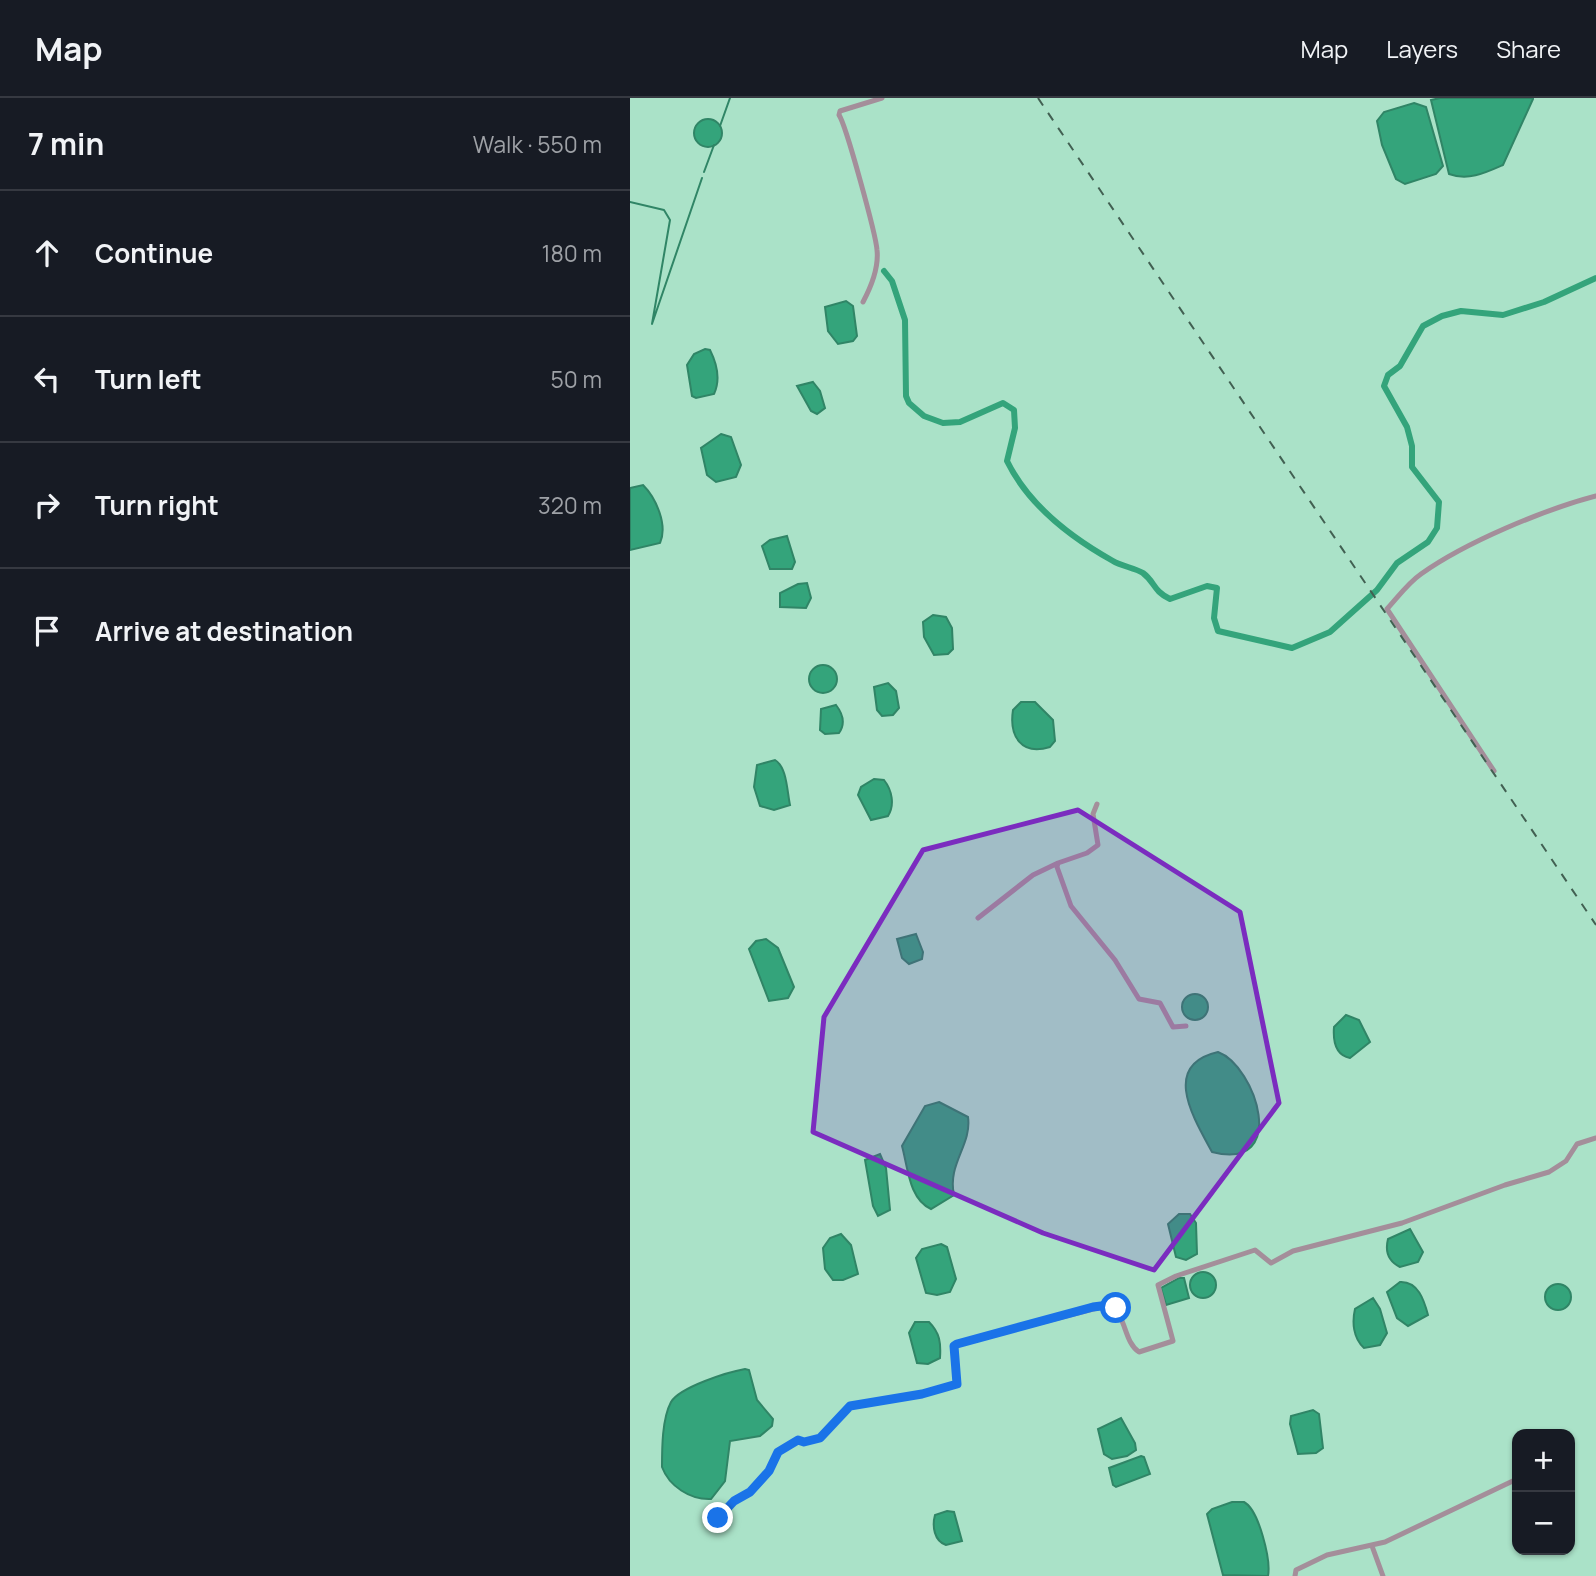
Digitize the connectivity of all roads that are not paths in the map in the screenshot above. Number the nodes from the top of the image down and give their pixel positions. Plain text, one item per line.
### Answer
1 (882, 98) edge
2 (863, 302) dead end
3 (1596, 496) edge
4 (1494, 771) dead end
5 (1097, 804) dead end
6 (1058, 863) junction
7 (978, 918) dead end
8 (1186, 1026) dead end
9 (1596, 1138) edge
10 (1512, 1481) edge
11 (718, 1518) dead end
12 (1372, 1546) junction
13 (1295, 1576) edge
14 (1383, 1576) edge

1 - 2 street
3 - 4 street
5 - 6 street
6 - 7 street
6 - 8 street
9 - 11 street
10 - 12 street
12 - 13 street
12 - 14 street

